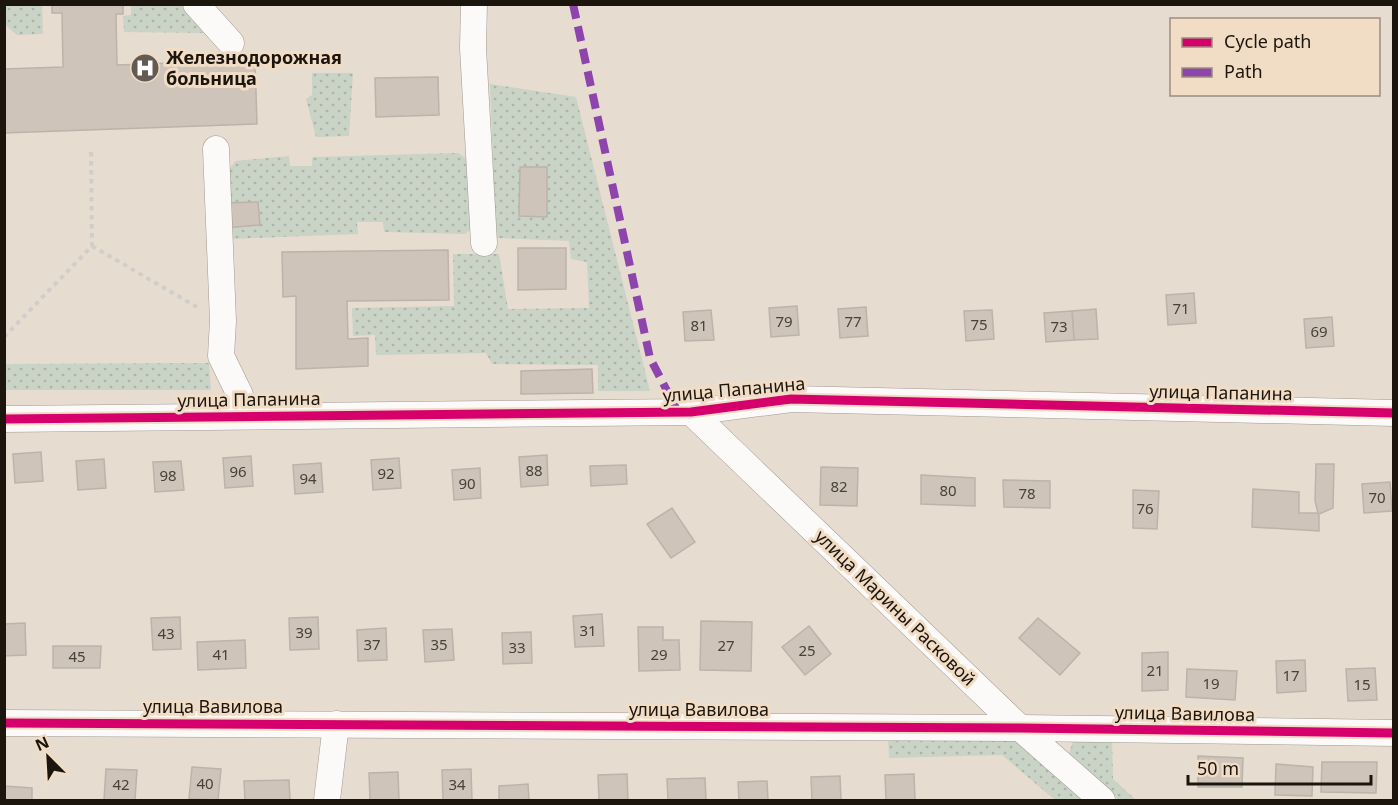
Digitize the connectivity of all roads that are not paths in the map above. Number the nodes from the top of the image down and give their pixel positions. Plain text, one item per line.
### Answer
1 (196, 4) edge
2 (474, 4) edge
3 (231, 43) dead end
4 (216, 149) dead end
5 (484, 243) dead end
6 (691, 412) junction
7 (1394, 413) edge
8 (241, 416) junction
9 (4, 419) edge
10 (4, 723) edge
11 (336, 724) junction
12 (1020, 728) junction
13 (1394, 733) edge
14 (327, 801) edge
15 (1102, 801) edge

1 - 3 street
2 - 5 street
4 - 8 street
6 - 7 street, улица Папанина
6 - 8 street, улица Папанина
6 - 12 street, улица Марины Расковой
8 - 9 street, улица Папанина
10 - 11 street, улица Вавилова
11 - 12 street, улица Вавилова
11 - 14 street
12 - 13 street, улица Вавилова
12 - 15 street, улица Марины Расковой

